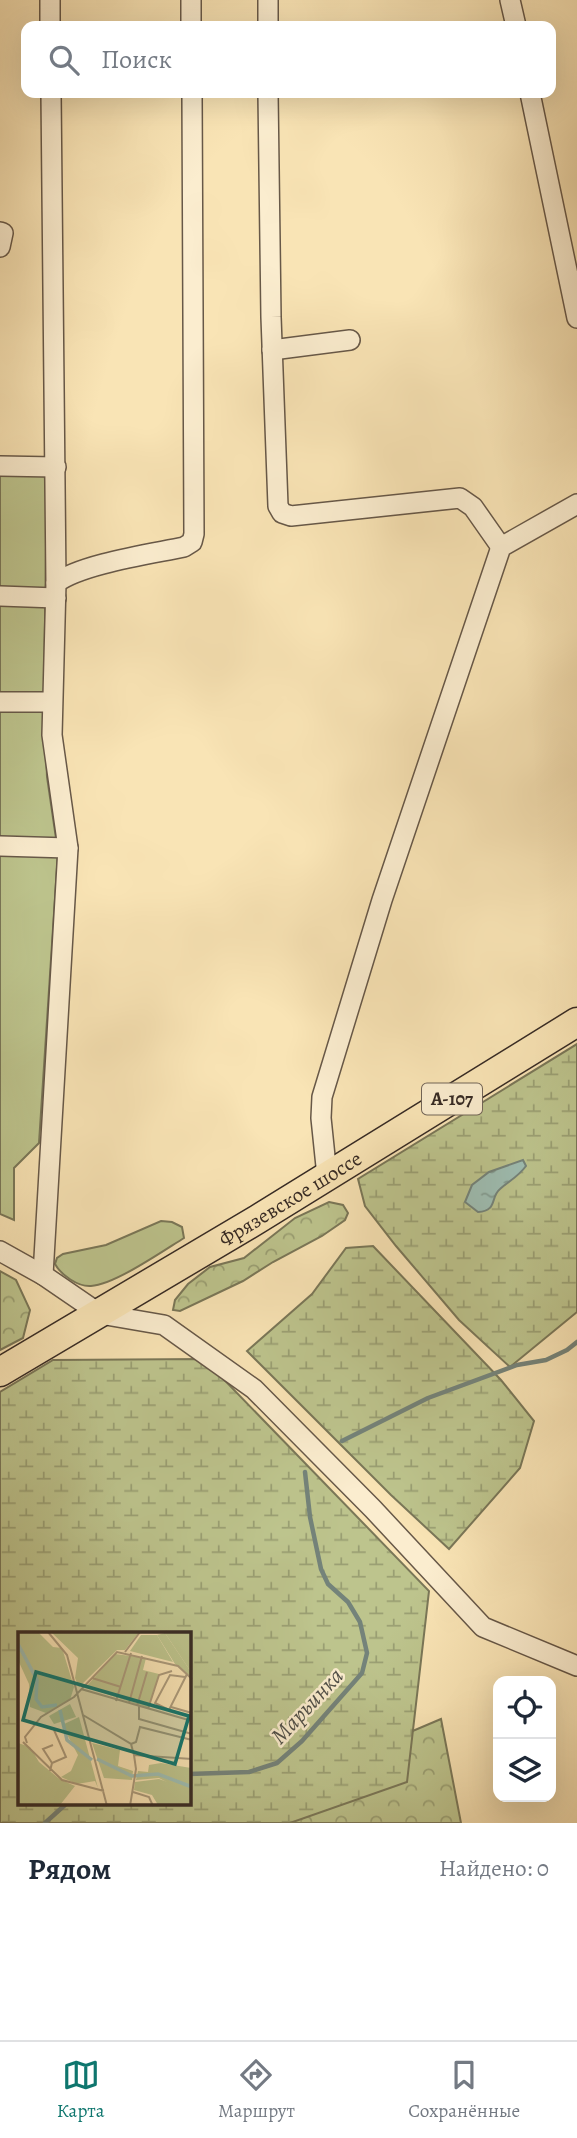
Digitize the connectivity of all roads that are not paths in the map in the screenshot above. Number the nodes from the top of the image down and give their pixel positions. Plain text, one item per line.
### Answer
1 (50, 0) edge
2 (191, 0) edge
3 (268, 0) edge
4 (510, 0) edge
5 (50, 21) edge
6 (191, 21) edge
7 (268, 21) edge
8 (515, 21) edge
9 (51, 98) edge
10 (192, 98) edge
11 (268, 98) edge
12 (531, 98) edge
13 (0, 232) edge
14 (0, 247) edge
15 (577, 318) edge
16 (350, 340) dead end
17 (272, 350) junction
18 (0, 466) edge
19 (56, 467) junction
20 (577, 504) edge
21 (501, 547) junction
22 (56, 591) junction
23 (0, 596) edge
24 (0, 702) edge
25 (52, 702) junction
26 (0, 846) edge
27 (68, 848) junction
28 (577, 1022) edge
29 (327, 1177) junction
30 (0, 1251) edge
31 (43, 1275) junction
32 (100, 1314) junction
33 (0, 1372) edge
34 (577, 1666) edge

1 - 5 street
2 - 6 street
3 - 7 street
4 - 8 street
9 - 19 street
10 - 22 street
11 - 17 street
12 - 15 street
13 - 14 street
16 - 17 street
17 - 21 street
18 - 19 street
19 - 22 street
20 - 21 street
21 - 29 street
22 - 23 street
22 - 25 street
24 - 25 street
25 - 27 street
26 - 27 street
27 - 31 street
28 - 29 highway, Фрязевское шоссе / А-107
29 - 32 highway, Фрязевское шоссе / А-107
30 - 31 street
31 - 32 street
32 - 33 highway, Фрязевское шоссе / А-107
32 - 34 street

